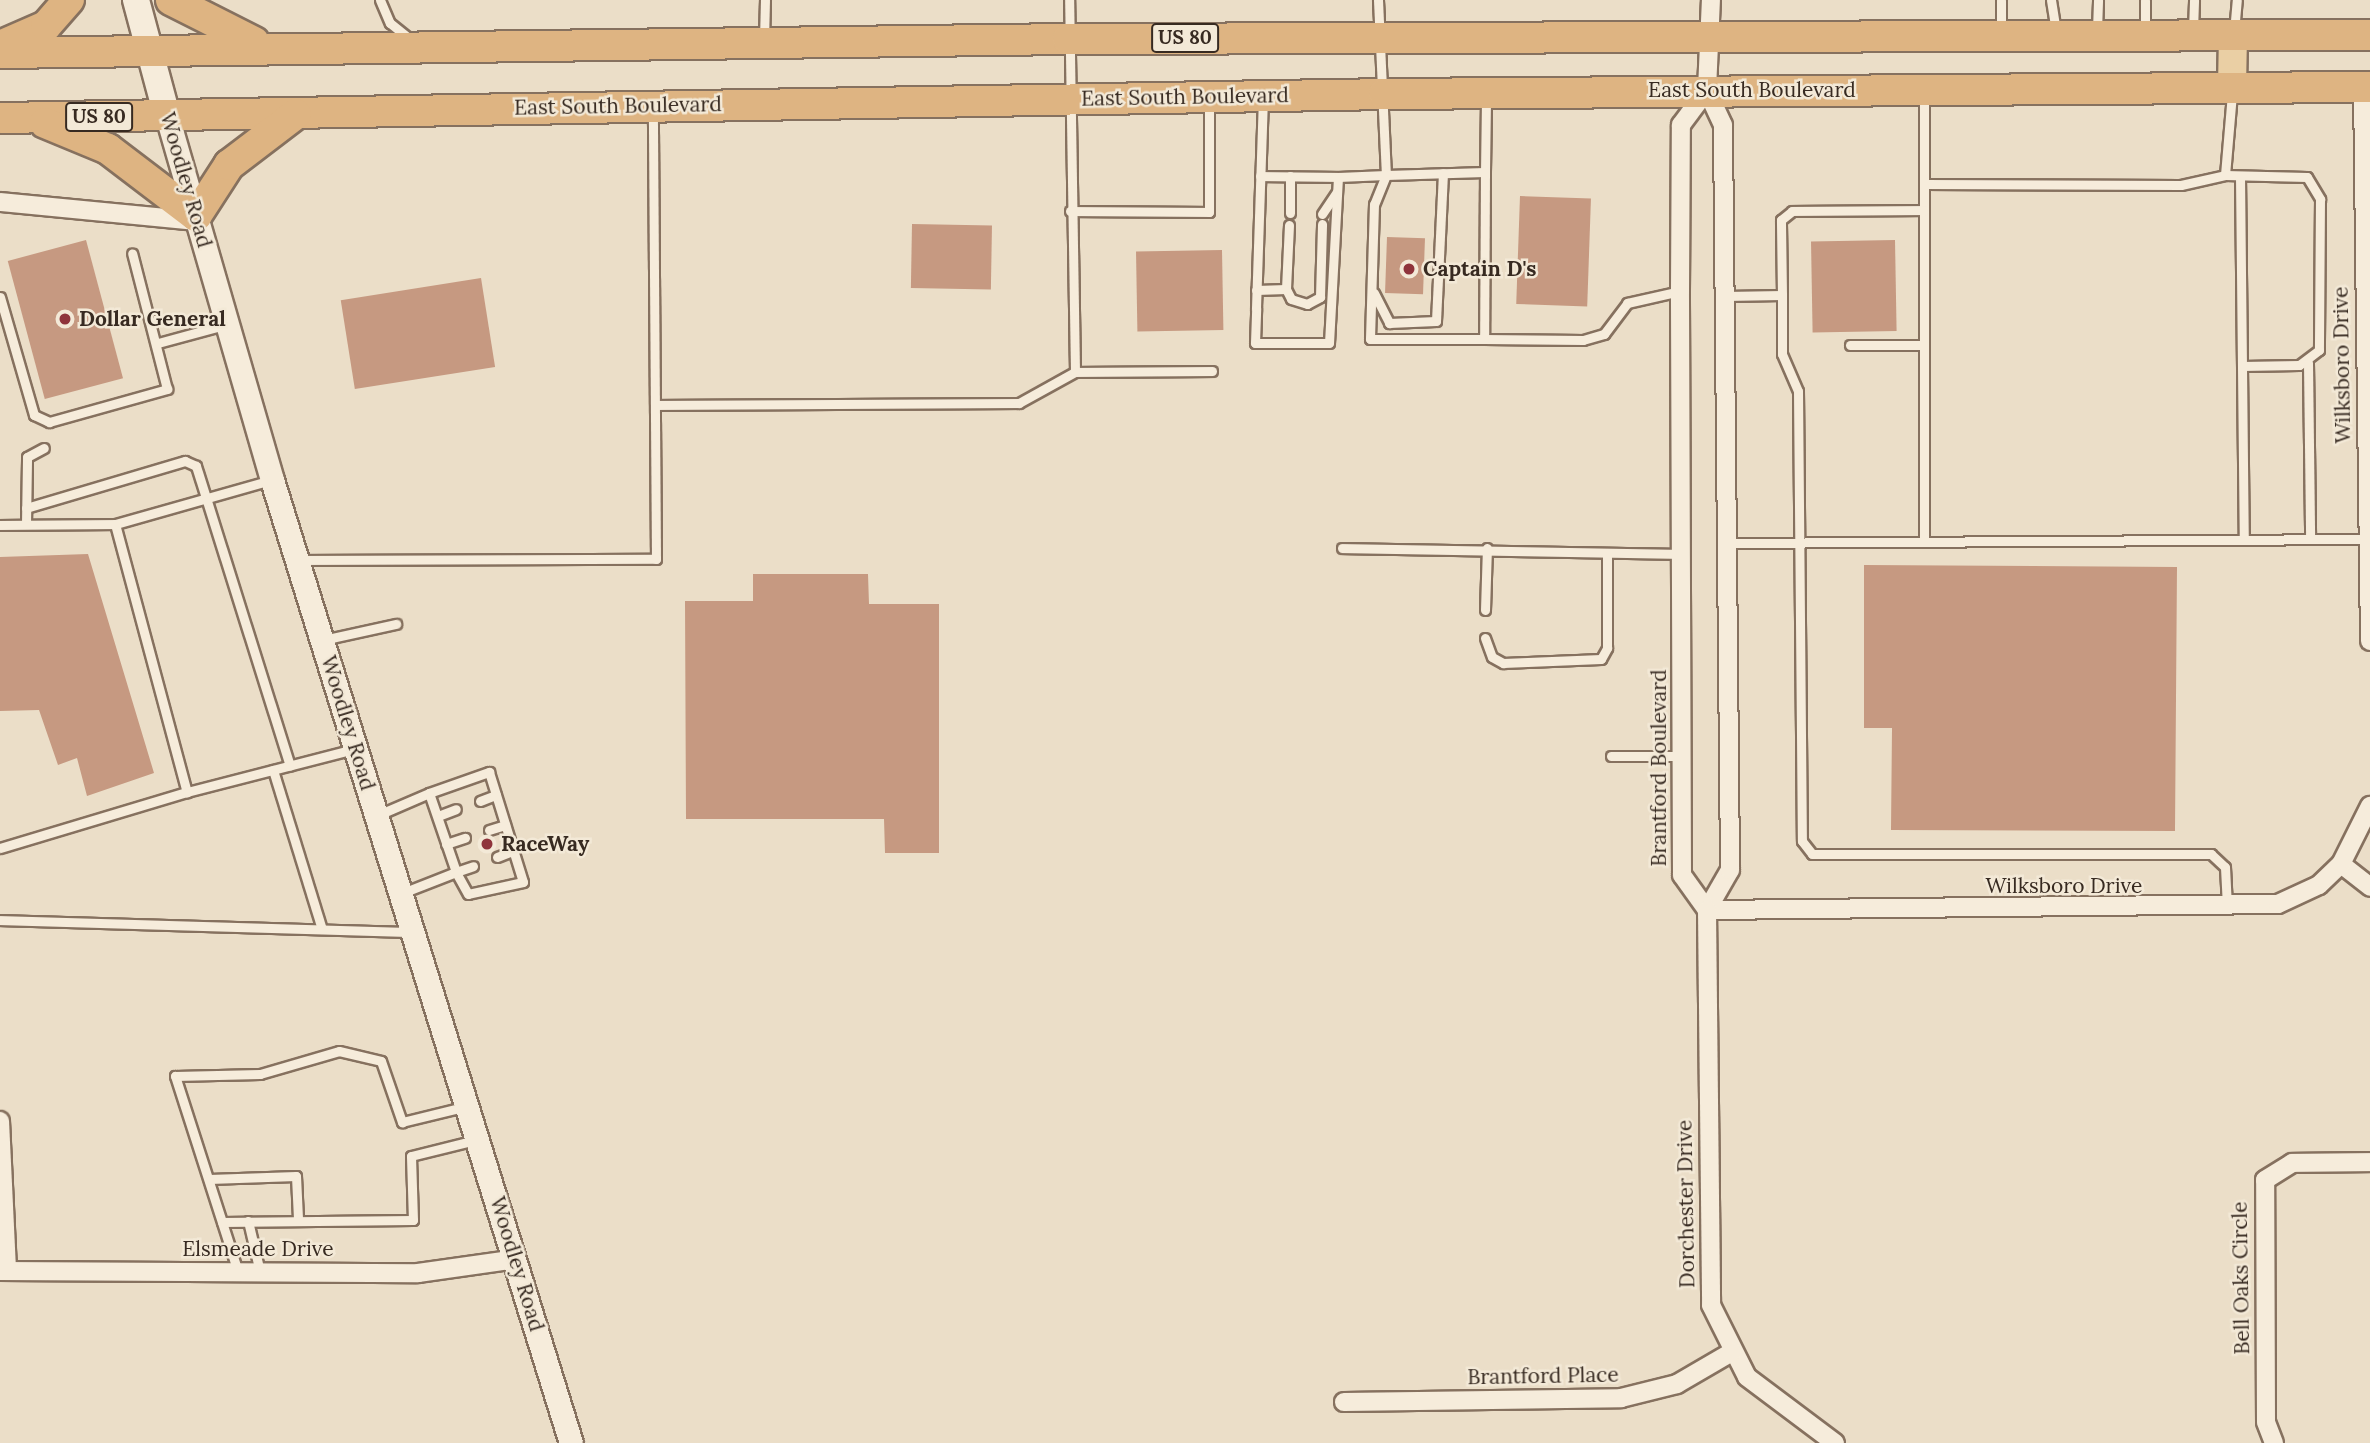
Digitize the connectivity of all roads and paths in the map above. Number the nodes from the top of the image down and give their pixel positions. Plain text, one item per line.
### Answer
1 (69, 0) edge
2 (136, 0) edge
3 (172, 0) edge
4 (380, 0) edge
5 (765, 0) edge
6 (1069, 0) edge
7 (1378, 0) edge
8 (1711, 0) edge
9 (2001, 0) edge
10 (2051, 0) edge
11 (2098, 0) edge
12 (2146, 0) edge
13 (2194, 0) edge
14 (2237, 0) edge
15 (2193, 34) junction
16 (2234, 34) junction
17 (2370, 34) edge
18 (1709, 35) junction
19 (2001, 35) junction
20 (2056, 35) junction
21 (2097, 35) junction
22 (2145, 35) junction
23 (1378, 37) junction
24 (1068, 39) junction
25 (764, 42) junction
26 (0, 46) edge
27 (418, 46) junction
28 (267, 47) junction
29 (149, 48) junction
30 (0, 53) edge
31 (2232, 88) junction
32 (2366, 88) edge
33 (1707, 90) junction
34 (1924, 90) junction
35 (1486, 93) junction
36 (1384, 94) junction
37 (1263, 96) junction
38 (1209, 97) junction
39 (1066, 99) junction
40 (653, 105) junction
41 (299, 112) junction
42 (167, 116) junction
43 (0, 118) edge
44 (31, 118) junction
45 (1485, 172) junction
46 (1443, 173) junction
47 (1386, 174) junction
48 (2225, 175) junction
49 (1260, 176) junction
50 (1290, 176) junction
51 (2240, 176) junction
52 (1338, 177) junction
53 (1924, 184) junction
54 (1337, 192) junction
55 (0, 202) edge
56 (1924, 210) junction
57 (1070, 211) junction
58 (1290, 213) dead end
59 (197, 219) junction
60 (1289, 225) dead end
61 (132, 253) dead end
62 (1372, 288) junction
63 (1286, 289) junction
64 (1256, 290) junction
65 (1680, 291) junction
66 (1782, 295) junction
67 (1725, 296) junction
68 (0, 297) edge
69 (228, 324) junction
70 (2367, 324) edge
71 (1484, 339) junction
72 (158, 343) junction
73 (1850, 345) dead end
74 (1924, 345) junction
75 (2308, 363) junction
76 (2242, 366) junction
77 (1212, 371) dead end
78 (1075, 372) junction
79 (655, 405) junction
80 (44, 448) dead end
81 (2368, 461) edge
82 (272, 480) junction
83 (208, 500) junction
84 (26, 508) junction
85 (26, 524) junction
86 (115, 524) junction
87 (0, 525) edge
88 (2310, 539) junction
89 (2368, 539) junction
90 (2244, 540) junction
91 (1801, 542) junction
92 (1924, 542) junction
93 (1727, 543) junction
94 (1342, 548) dead end
95 (1487, 548) junction
96 (1680, 554) junction
97 (1607, 556) junction
98 (297, 560) junction
99 (1485, 610) dead end
100 (396, 624) dead end
101 (1485, 638) dead end
102 (323, 640) junction
103 (2370, 641) edge
104 (356, 749) junction
105 (1611, 756) dead end
106 (1681, 756) junction
107 (290, 766) junction
108 (273, 770) junction
109 (187, 792) junction
110 (429, 793) junction
111 (496, 795) junction
112 (480, 801) dead end
113 (2370, 806) edge
114 (456, 809) dead end
115 (377, 815) junction
116 (438, 817) junction
117 (505, 825) junction
118 (489, 830) dead end
119 (465, 838) dead end
120 (446, 844) junction
121 (0, 848) edge
122 (513, 851) junction
123 (497, 857) dead end
124 (2341, 864) junction
125 (473, 866) dead end
126 (456, 872) junction
127 (2370, 887) edge
128 (402, 893) junction
129 (2227, 908) junction
130 (1707, 910) junction
131 (0, 920) edge
132 (322, 929) junction
133 (414, 932) junction
134 (468, 1105) junction
135 (0, 1121) edge
136 (478, 1139) junction
137 (2370, 1162) edge
138 (209, 1179) junction
139 (298, 1219) junction
140 (248, 1221) junction
141 (222, 1222) junction
142 (516, 1259) junction
143 (4, 1271) edge
144 (238, 1272) junction
145 (260, 1272) junction
146 (1732, 1352) junction
147 (1344, 1402) dead end
148 (571, 1443) edge
149 (1835, 1443) edge
150 (2274, 1443) edge

1 - 26 highway
2 - 29 main road, Woodley Road
3 - 28 highway
4 - 27 lane
5 - 25 lane
6 - 24 lane
7 - 23 lane
8 - 18 street
9 - 19 lane
10 - 20 lane
11 - 21 lane
12 - 22 lane
13 - 15 lane
14 - 16 lane
15 - 16 highway, US 80
15 - 22 highway, US 80
16 - 17 highway, US 80
16 - 31 main road
18 - 19 highway, US 80
18 - 23 highway, US 80
18 - 33 street
19 - 20 highway, US 80
20 - 21 highway, US 80
21 - 22 highway, US 80
23 - 24 highway, US 80
23 - 36 lane
24 - 25 highway, US 80
24 - 39 lane
25 - 27 highway, US 80
27 - 28 highway, US 80
28 - 29 highway, US 80
29 - 30 highway, US 80
29 - 42 main road, Woodley Road
31 - 32 highway, East South Boulevard / US 80
31 - 34 highway, East South Boulevard / US 80
31 - 48 lane
32 - 70 street, Wilksboro Drive
33 - 34 highway, East South Boulevard / US 80
33 - 35 highway, East South Boulevard / US 80
33 - 65 street, Brantford Boulevard
33 - 67 street
34 - 53 lane
35 - 36 highway, East South Boulevard / US 80
35 - 45 lane
36 - 37 highway, East South Boulevard / US 80
36 - 47 lane
37 - 38 highway, East South Boulevard / US 80
37 - 49 lane
38 - 39 highway, East South Boulevard / US 80
38 - 57 lane
39 - 40 highway, East South Boulevard / US 80
39 - 57 lane
40 - 41 highway, East South Boulevard / US 80
40 - 79 lane
41 - 42 highway, East South Boulevard / US 80
41 - 59 highway
42 - 44 highway, East South Boulevard / US 80
42 - 59 street, Woodley Road
43 - 44 highway, East South Boulevard / US 80
44 - 59 highway
45 - 46 lane
45 - 71 lane
46 - 47 lane
46 - 62 lane
47 - 52 lane
47 - 62 lane
48 - 51 lane
48 - 53 lane
49 - 50 lane
49 - 64 lane
50 - 52 lane
50 - 58 lane
51 - 75 lane
51 - 76 lane
52 - 54 lane
53 - 56 lane
54 - 63 lane
54 - 64 lane
55 - 59 street
56 - 66 lane
56 - 74 lane
57 - 78 lane
59 - 69 street, Woodley Road
60 - 63 lane
61 - 72 lane
62 - 71 lane
63 - 64 lane
65 - 71 lane
65 - 96 street, Brantford Boulevard
66 - 67 lane
66 - 91 lane
67 - 93 street
68 - 72 lane
69 - 72 lane
69 - 82 street, Woodley Road
70 - 81 street, Wilksboro Drive
73 - 74 lane
74 - 92 lane
75 - 76 lane
75 - 88 lane
76 - 90 lane
77 - 78 lane
78 - 79 lane
79 - 98 lane
80 - 84 lane
81 - 89 street, Wilksboro Drive
82 - 83 lane
82 - 98 street, Woodley Road
83 - 84 lane
83 - 86 lane
83 - 107 lane
84 - 85 lane
85 - 86 lane
85 - 87 lane
86 - 109 lane
88 - 89 lane
88 - 90 lane
89 - 103 street, Wilksboro Drive
90 - 92 lane
91 - 92 lane
91 - 93 lane
91 - 129 lane
93 - 130 street
94 - 95 lane
95 - 97 lane
95 - 99 lane
96 - 97 lane
96 - 106 street, Brantford Boulevard
97 - 101 lane
98 - 102 street, Woodley Road
100 - 102 lane
102 - 104 street, Woodley Road
104 - 107 lane
104 - 115 street, Woodley Road
105 - 106 lane
106 - 130 street, Brantford Boulevard
107 - 108 lane
108 - 109 lane
108 - 132 lane
109 - 121 lane
110 - 111 lane
110 - 115 lane
110 - 116 lane
111 - 112 lane
111 - 117 lane
113 - 124 street, Wilksboro Drive
114 - 116 lane
115 - 128 street, Woodley Road
116 - 120 lane
117 - 118 lane
117 - 122 lane
119 - 120 lane
120 - 126 lane
122 - 123 lane
122 - 126 lane
124 - 127 street
124 - 129 street, Wilksboro Drive
125 - 126 lane
126 - 128 lane
128 - 133 street, Woodley Road
129 - 130 street, Wilksboro Drive
130 - 146 street, Dorchester Drive
131 - 132 lane
132 - 133 lane
133 - 134 street, Woodley Road
134 - 136 street, Woodley Road
134 - 138 lane
135 - 143 street
136 - 139 lane
136 - 142 street, Woodley Road
137 - 150 street, Bell Oaks Circle
138 - 139 lane
138 - 141 lane
139 - 140 lane
140 - 141 lane
140 - 145 lane
141 - 144 lane
142 - 145 street, Elsmeade Drive
142 - 148 street, Woodley Road
143 - 144 street, Elsmeade Drive
144 - 145 street, Elsmeade Drive
146 - 147 street, Brantford Place
146 - 149 street, Dorchester Drive

